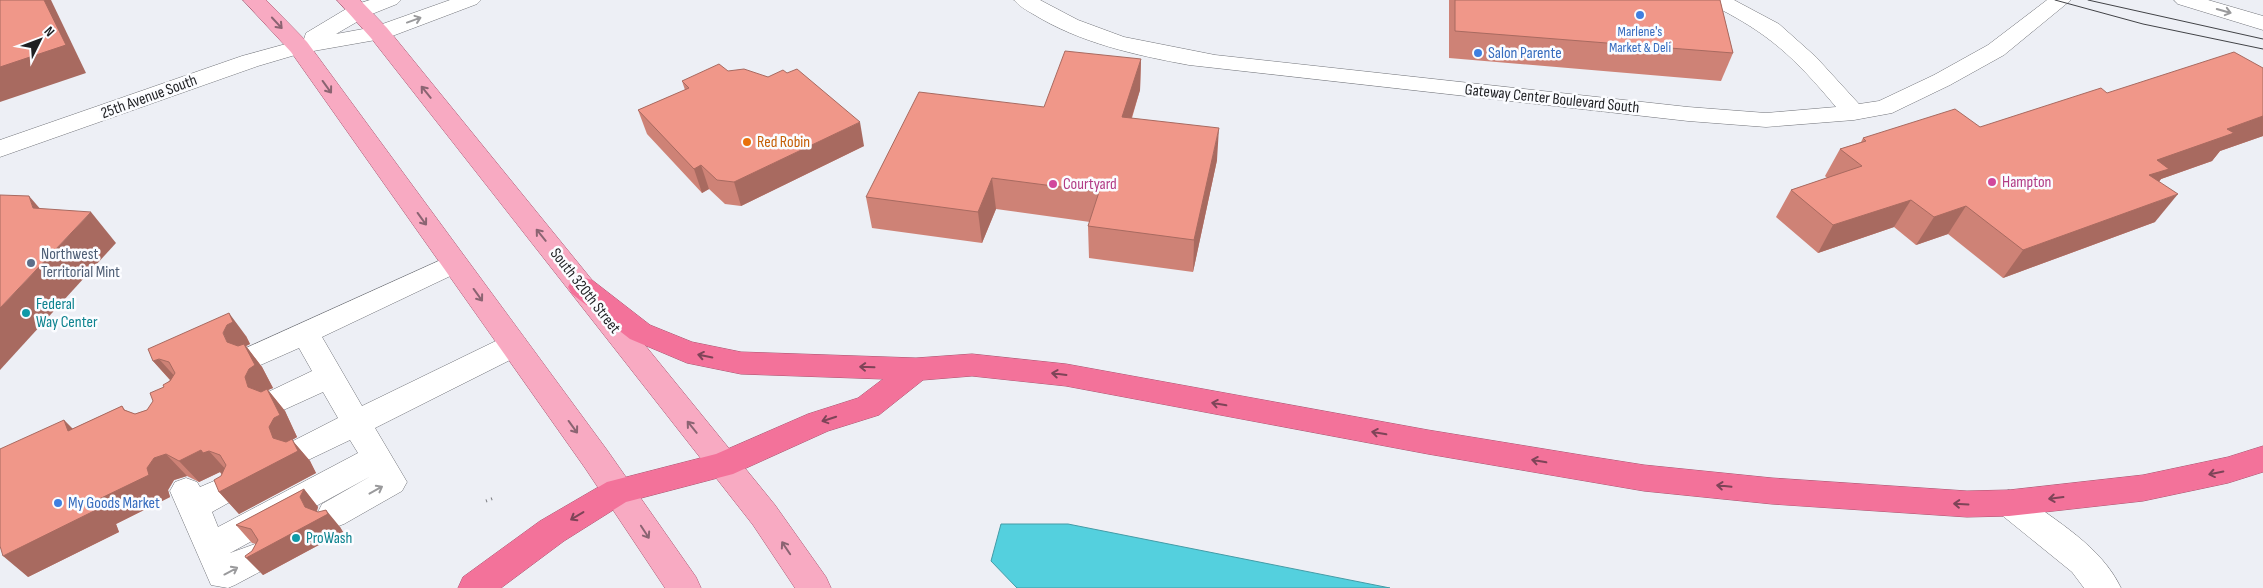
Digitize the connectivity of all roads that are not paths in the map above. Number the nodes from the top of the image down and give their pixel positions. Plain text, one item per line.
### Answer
1 (254, 0) edge
2 (390, 0) edge
3 (470, 0) edge
4 (1024, 0) edge
5 (1718, 0) edge
6 (2060, 0) edge
7 (2185, 0) edge
8 (2243, 0) edge
9 (354, 5) edge
10 (2263, 5) edge
11 (2263, 23) edge
12 (379, 33) junction
13 (299, 47) junction
14 (1854, 113) junction
15 (0, 149) edge
16 (454, 263) junction
17 (582, 287) junction
18 (305, 333) junction
19 (514, 345) junction
20 (256, 356) dead end
21 (916, 369) junction
22 (329, 376) junction
23 (279, 400) dead end
24 (356, 423) junction
25 (304, 450) dead end
26 (377, 458) junction
27 (2263, 459) edge
28 (722, 465) junction
29 (228, 488) edge
30 (618, 491) junction
31 (2010, 503) junction
32 (333, 514) dead end
33 (210, 547) junction
34 (255, 558) edge
35 (475, 588) edge
36 (684, 588) edge
37 (814, 588) edge
38 (2104, 588) edge

1 -> 13 main road
2 - 9 street
12 -> 3 street
4 - 14 street, Gateway Center Boulevard South
5 - 14 street
6 - 14 street, Gateway Center Boulevard South
7 -> 11 street
8 - 10 street
9 - 12 main road, South 320th Street
9 - 13 street
12 - 13 street
17 -> 12 main road, South 320th Street
13 - 15 street, 25th Avenue South
13 -> 16 main road
16 - 18 street
16 -> 19 main road
21 -> 17 highway
28 -> 17 main road, South 320th Street
18 - 20 street
18 - 22 street
19 - 24 street
19 -> 30 main road
21 -> 28 highway
31 -> 21 highway
22 - 23 street
22 - 24 street
24 - 25 street
24 - 26 street
32 -> 26 street
26 - 33 street
27 -> 31 highway
28 - 30 highway
37 -> 28 main road, South 320th Street
29 - 33 street
30 -> 35 highway
30 -> 36 main road
31 - 38 street
33 -> 34 street

